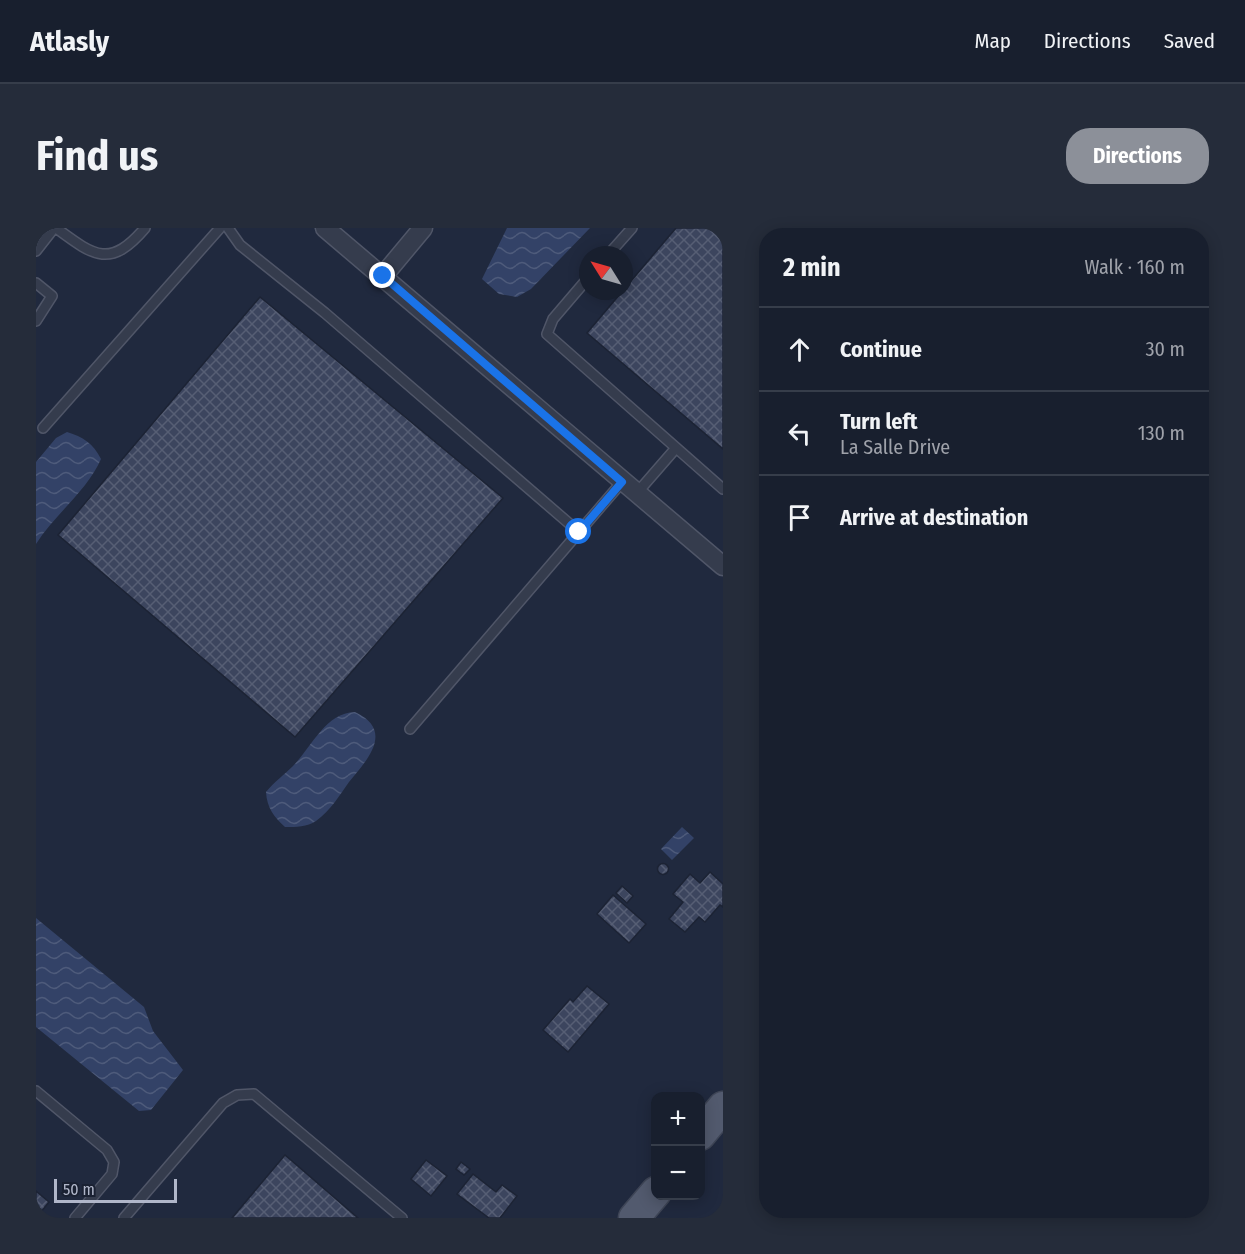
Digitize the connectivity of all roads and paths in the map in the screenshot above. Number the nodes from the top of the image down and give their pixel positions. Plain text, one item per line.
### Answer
1 (55, 228) edge
2 (145, 228) edge
3 (220, 228) edge
4 (228, 228) edge
5 (325, 228) edge
6 (423, 228) edge
7 (632, 228) edge
8 (616, 246) edge
9 (36, 250) edge
10 (383, 276) junction
11 (36, 283) edge
12 (579, 289) edge
13 (36, 321) edge
14 (42, 428) dead end
15 (676, 448) junction
16 (629, 488) junction
17 (723, 489) edge
18 (579, 532) junction
19 (723, 566) edge
20 (410, 729) dead end
21 (36, 1091) edge
22 (723, 1107) edge
23 (705, 1129) edge
24 (651, 1198) edge
25 (75, 1218) edge
26 (124, 1218) edge
27 (402, 1218) edge
28 (634, 1218) edge

1 - 2 lane
1 - 9 lane
3 - 14 lane
4 - 18 lane
5 - 10 street
6 - 10 street
7 - 8 lane
10 - 16 street
11 - 13 lane
12 - 15 lane
15 - 16 lane
15 - 17 lane
16 - 18 lane
16 - 19 street
18 - 20 lane
21 - 25 lane
22 - 23 main road
24 - 28 main road
26 - 27 lane

